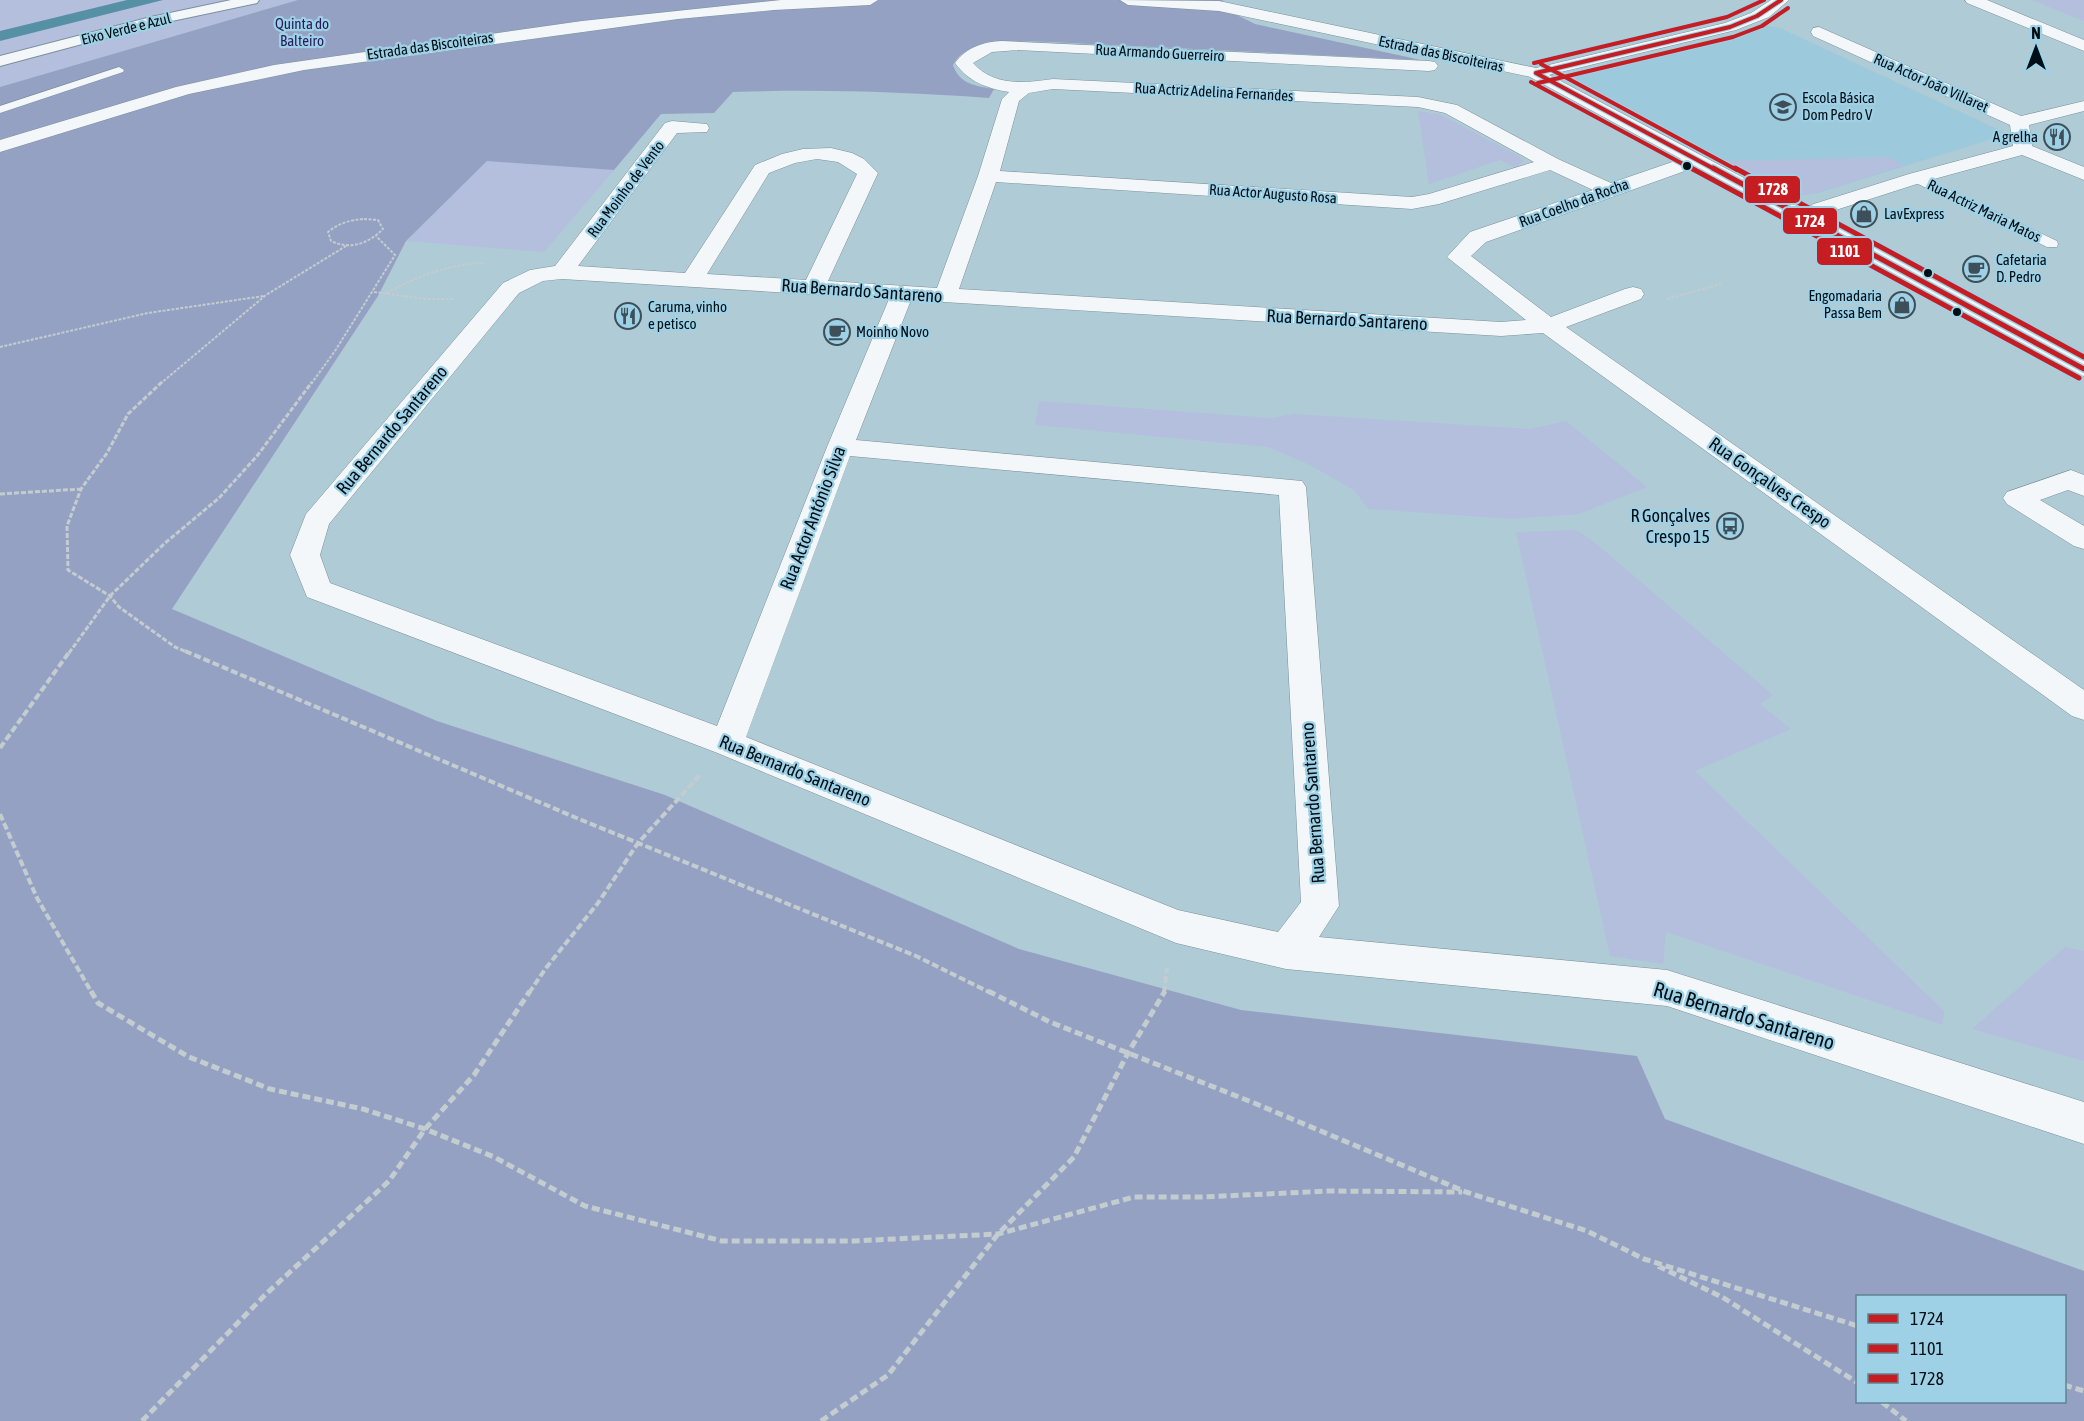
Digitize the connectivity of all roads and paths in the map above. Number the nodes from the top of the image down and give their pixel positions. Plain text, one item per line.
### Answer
1 (252, 0) edge
2 (870, 0) edge
3 (1128, 0) edge
4 (1781, 0) edge
5 (1973, 0) edge
6 (1221, 3) edge
7 (1819, 32) dead end
8 (2084, 46) edge
9 (0, 61) edge
10 (1429, 66) dead end
11 (119, 70) dead end
12 (1536, 73) junction
13 (1023, 89) junction
14 (2084, 106) edge
15 (0, 110) edge
16 (2019, 122) junction
17 (700, 128) dead end
18 (0, 146) edge
19 (2023, 148) junction
20 (1698, 160) junction
21 (1551, 163) junction
22 (2084, 174) edge
23 (988, 176) junction
24 (1916, 178) junction
25 (1609, 190) junction
26 (1800, 216) junction
27 (376, 236) junction
28 (2052, 244) dead end
29 (346, 246) junction
30 (1458, 257) joint
31 (550, 273) junction
32 (692, 280) junction
33 (1721, 284) dead end
34 (814, 288) junction
35 (373, 292) junction
36 (386, 293) junction
37 (902, 294) junction
38 (1633, 294) joint
39 (266, 295) junction
40 (945, 296) junction
41 (501, 299) junction
42 (1548, 326) junction
43 (0, 347) edge
44 (2084, 369) edge
45 (840, 447) junction
46 (2084, 487) edge
47 (81, 489) junction
48 (0, 494) edge
49 (2084, 539) edge
50 (110, 596) junction
51 (2084, 707) edge
52 (727, 743) junction
53 (0, 748) edge
54 (0, 814) edge
55 (638, 843) junction
56 (1176, 927) junction
57 (1286, 951) junction
58 (1128, 1053) junction
59 (2084, 1123) edge
60 (425, 1129) junction
61 (1466, 1192) junction
62 (998, 1234) junction
63 (1644, 1259) junction
64 (1856, 1326) edge
65 (1856, 1382) edge
66 (2066, 1386) edge
67 (2084, 1390) edge
68 (1884, 1403) edge
69 (142, 1421) edge
70 (821, 1421) edge
71 (1906, 1421) edge

1 - 9 street, Eixo Verde e Azul
2 - 18 street, Estrada das Biscoiteiras
3 - 6 street, Estrada das Biscoiteiras
4 - 12 street, Estrada das Biscoiteiras
5 - 8 street
6 - 12 street, Estrada das Biscoiteiras
7 - 16 street, Rua Actor João Villaret
10 - 13 street, Rua Armando Guerreiro
11 - 15 lane
12 - 20 street
13 - 21 street, Rua Actriz Adelina Fernandes
13 - 23 street
14 - 16 street
16 - 19 street
17 - 31 street, Rua Moinho de Vento
19 - 22 street
19 - 24 street, Rua Actriz Maria Matos
20 - 25 street, Rua Coelho da Rocha
20 - 26 street
21 - 23 street, Rua Actor Augusto Rosa
21 - 25 street, Rua Actriz Adelina Fernandes
23 - 40 street
24 - 26 street, Rua Actriz Maria Matos
24 - 28 lane, Rua Actriz Maria Matos
25 - 30 street, Rua Coelho da Rocha
26 - 44 street
27 - 29 path
27 - 29 path
27 - 35 path
29 - 39 path
30 - 42 street, Rua Gonçalves Crespo
31 - 32 street, Rua Bernardo Santareno
31 - 36 path
31 - 41 street, Rua Bernardo Santareno
32 - 34 street, Rua Bernardo Santareno
32 - 34 street
33 - 38 path
34 - 37 street, Rua Bernardo Santareno
35 - 36 path
35 - 50 path
36 - 41 path
37 - 40 street, Rua Bernardo Santareno
37 - 45 street, Rua Actor António Silva
38 - 42 street, Rua Bernardo Santareno
39 - 43 path
39 - 47 path
40 - 42 street, Rua Bernardo Santareno
41 - 52 street, Rua Bernardo Santareno
42 - 51 street, Rua Gonçalves Crespo
45 - 52 street, Rua Actor António Silva
45 - 57 street, Rua Bernardo Santareno
46 - 49 street
47 - 48 path
47 - 50 path
50 - 53 path
50 - 55 path
52 - 55 path
52 - 56 street, Rua Bernardo Santareno
54 - 60 path
55 - 58 path
55 - 60 path
56 - 57 street, Rua Bernardo Santareno
56 - 58 path
57 - 59 street, Rua Bernardo Santareno
58 - 61 path
58 - 62 path
60 - 62 path
60 - 69 path
61 - 62 path
61 - 63 path
62 - 70 path
63 - 64 path
63 - 65 path
66 - 67 path
68 - 71 path

